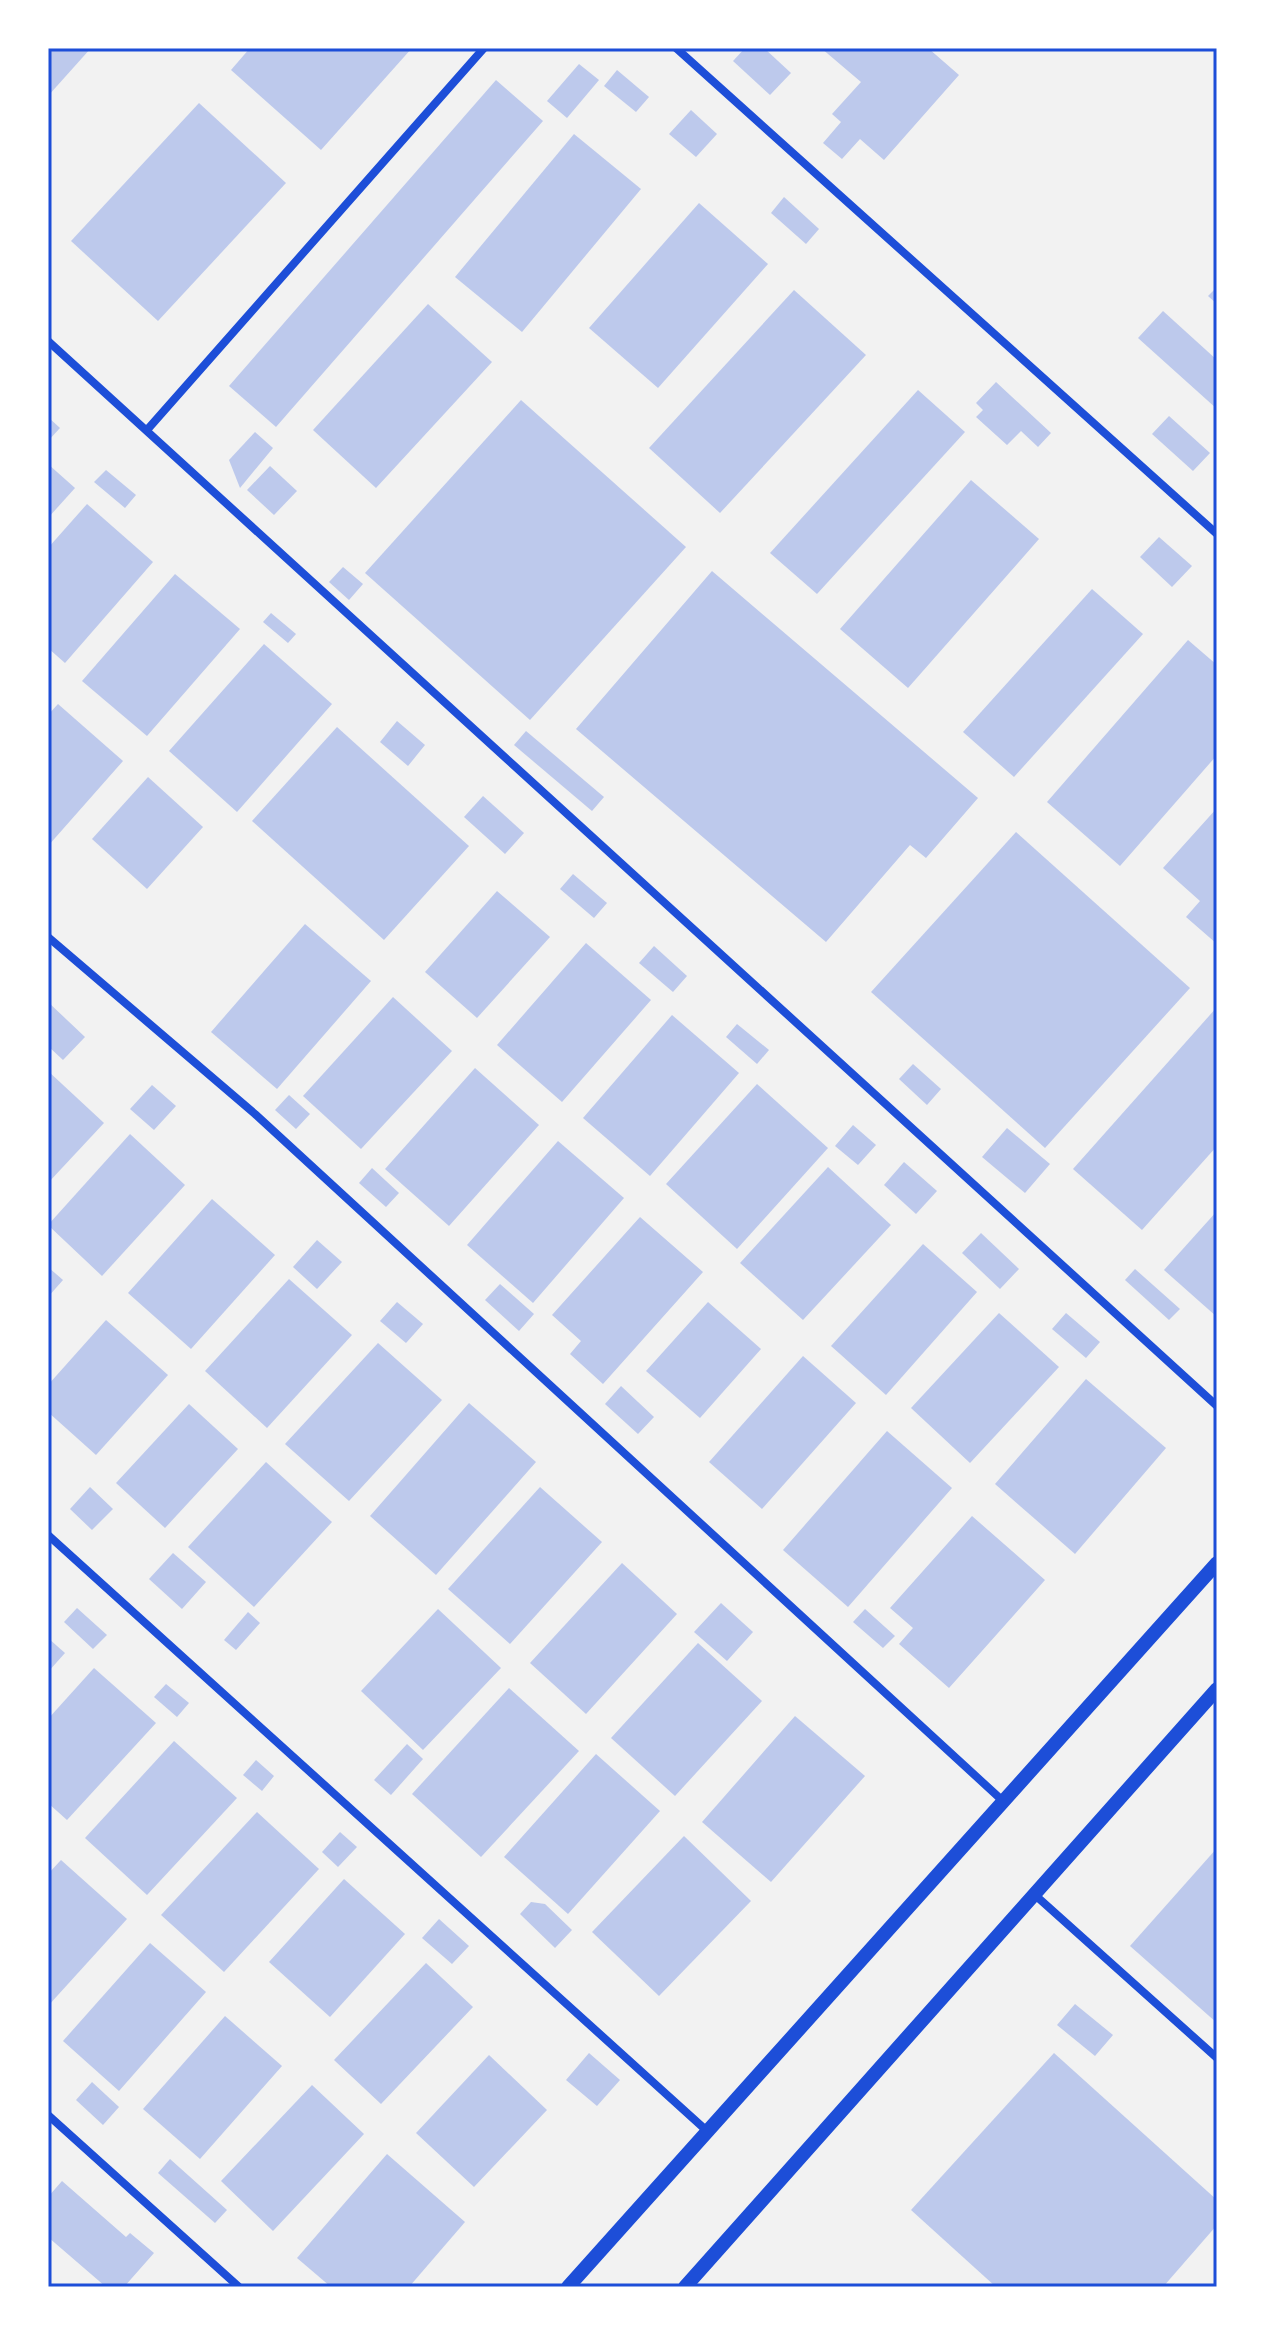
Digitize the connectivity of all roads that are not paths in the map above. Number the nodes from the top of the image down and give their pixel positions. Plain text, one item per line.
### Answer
1 (484, 48) edge
2 (676, 48) edge
3 (48, 341) edge
4 (147, 430) junction
5 (1217, 534) edge
6 (48, 937) edge
7 (1217, 1406) edge
8 (48, 1535) edge
9 (1217, 1563) edge
10 (1217, 1689) edge
11 (1004, 1802) junction
12 (1035, 1895) junction
13 (1217, 2058) edge
14 (48, 2115) edge
15 (707, 2131) junction
16 (239, 2287) edge
17 (568, 2287) edge
18 (685, 2287) edge

1 - 4 street
2 - 5 street
3 - 4 street
4 - 7 street
6 - 11 street
8 - 15 street
9 - 11 street
10 - 12 street
11 - 15 street
12 - 13 street
12 - 18 street
14 - 16 street
15 - 17 street

